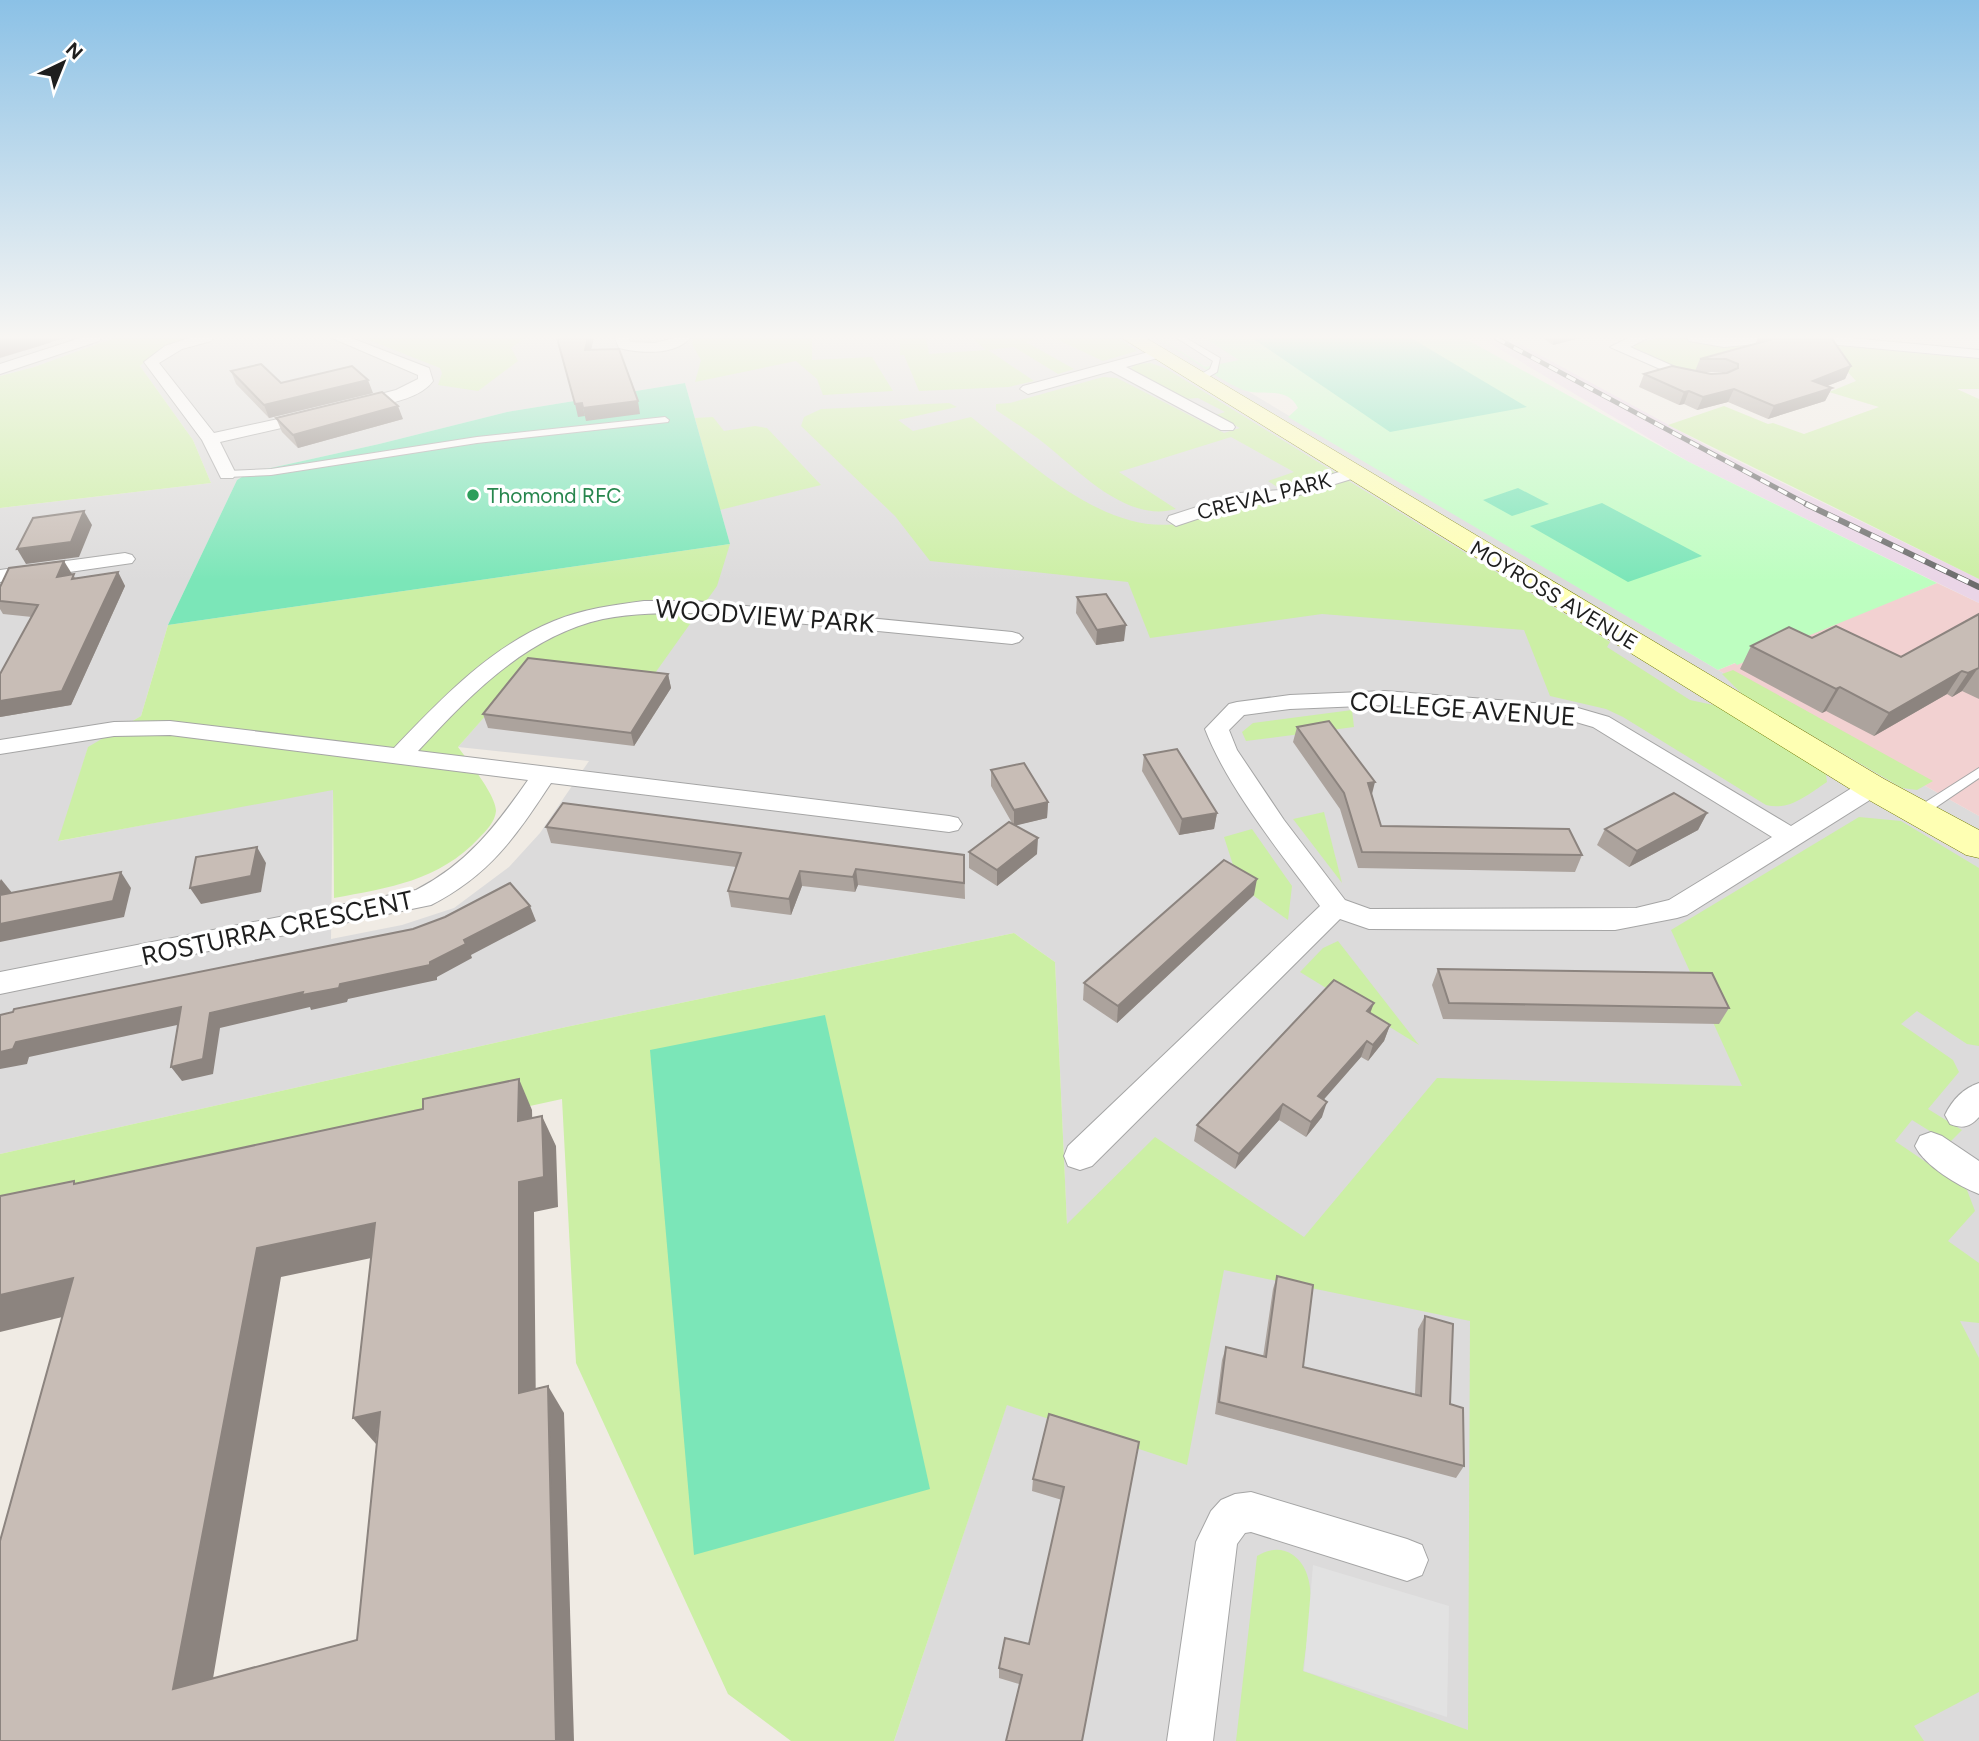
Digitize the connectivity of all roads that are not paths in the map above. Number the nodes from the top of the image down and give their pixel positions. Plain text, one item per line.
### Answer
1 (195, 419) edge
2 (300, 419) edge
3 (1213, 419) edge
4 (1262, 419) edge
5 (664, 420) dead end
6 (1227, 427) dead end
7 (210, 439) junction
8 (1352, 473) junction
9 (227, 474) joint
10 (1176, 520) dead end
11 (125, 559) dead end
12 (0, 576) edge
13 (1012, 638) dead end
14 (0, 747) edge
15 (400, 756) junction
16 (1979, 772) edge
17 (544, 775) junction
18 (1872, 787) junction
19 (1918, 813) junction
20 (949, 824) dead end
21 (1791, 837) junction
22 (1979, 846) edge
23 (1335, 907) junction
24 (0, 984) edge
25 (1931, 1146) dead end
26 (1080, 1156) dead end
27 (1979, 1179) edge
28 (1407, 1560) dead end
29 (1191, 1741) edge

1 - 7 street
2 - 7 street
3 - 6 street
4 - 8 street, MOYROSS AVENUE
5 - 9 lane
7 - 9 street
8 - 10 street, CREVAL PARK
8 - 18 street, MOYROSS AVENUE
11 - 12 street
13 - 15 street, WOODVIEW PARK
14 - 15 street
15 - 17 street
16 - 19 lane
17 - 20 street
17 - 24 street, ROSTURRA CRESCENT
18 - 19 street, MOYROSS AVENUE
18 - 21 street
19 - 22 street, MOYROSS AVENUE
21 - 23 street
21 - 23 street, COLLEGE AVENUE
23 - 26 street
25 - 27 street
28 - 29 street

